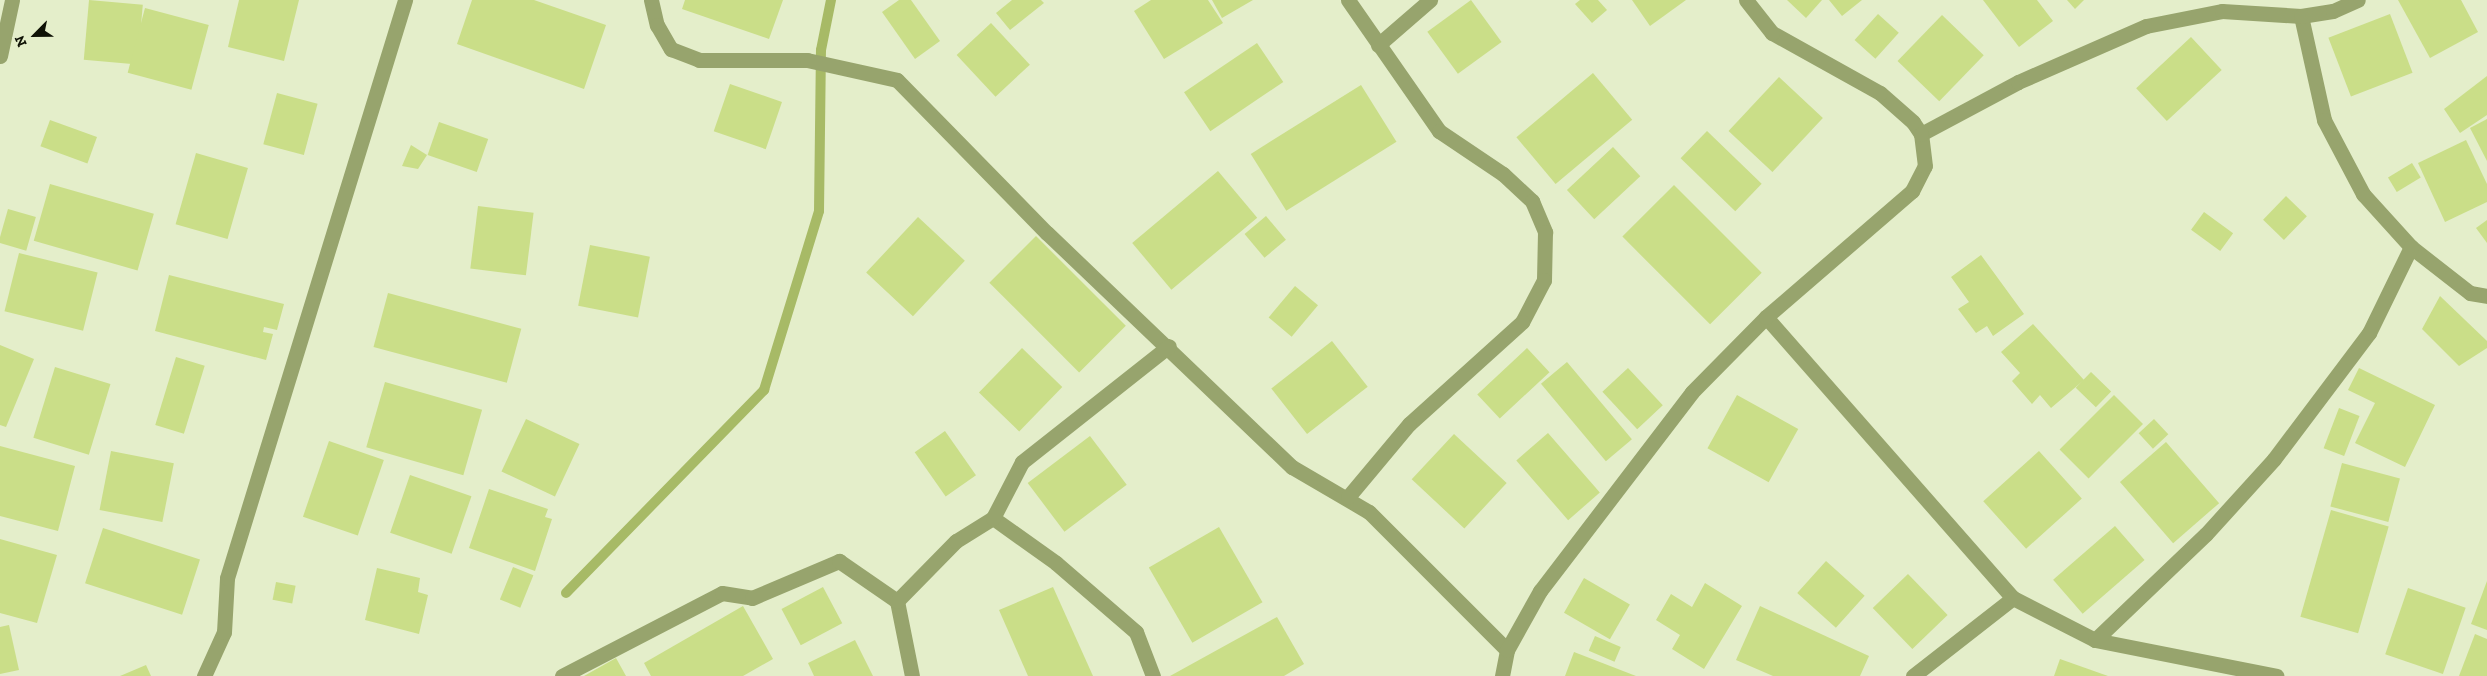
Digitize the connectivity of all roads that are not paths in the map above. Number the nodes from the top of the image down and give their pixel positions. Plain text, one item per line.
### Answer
1 (12, 0) edge
2 (405, 0) edge
3 (652, 0) edge
4 (1348, 0) edge
5 (1430, 0) edge
6 (1746, 0) edge
7 (2358, 0) edge
8 (2301, 16) junction
9 (1378, 44) junction
10 (0, 56) edge
11 (1921, 134) junction
12 (2411, 247) junction
13 (2487, 296) edge
14 (1766, 317) junction
15 (1169, 346) junction
16 (1348, 496) junction
17 (993, 518) junction
18 (2013, 598) junction
19 (897, 601) junction
20 (2095, 640) junction
21 (1507, 650) junction
22 (204, 676) edge
23 (562, 676) edge
24 (912, 676) edge
25 (1153, 676) edge
26 (1502, 676) edge
27 (1913, 676) edge
28 (2276, 676) edge

1 - 10 street
2 - 22 street
3 - 15 street
4 - 9 street
5 - 9 street
6 - 11 street
7 - 8 street
8 - 11 street
8 - 12 street
9 - 16 street
11 - 14 street
12 - 13 street
12 - 20 street
14 - 18 street
14 - 21 street
15 - 16 street
15 - 17 street
16 - 21 street
17 - 19 street
17 - 25 street
18 - 20 street
18 - 27 street
19 - 23 street
19 - 24 street
20 - 28 street
21 - 26 street

